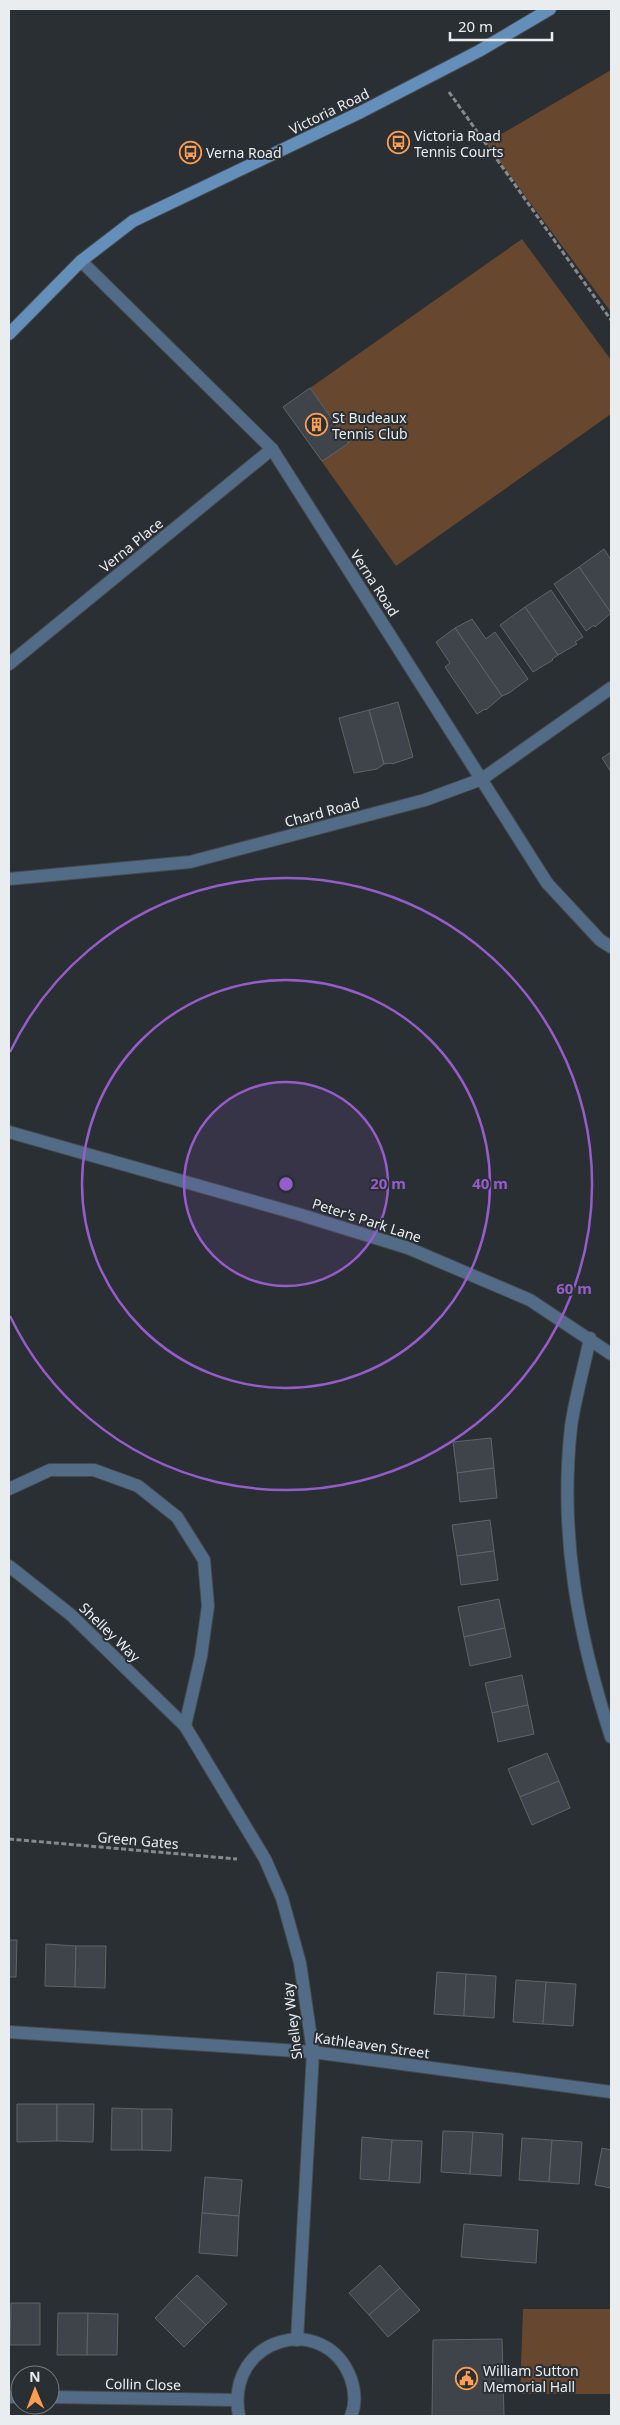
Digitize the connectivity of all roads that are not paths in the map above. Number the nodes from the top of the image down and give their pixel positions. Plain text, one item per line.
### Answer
1 (550, 9) edge
2 (81, 261) junction
3 (9, 334) edge
4 (272, 449) junction
5 (9, 664) edge
6 (611, 688) edge
7 (482, 779) junction
8 (9, 879) edge
9 (611, 947) edge
10 (9, 1132) edge
11 (590, 1338) junction
12 (611, 1354) edge
13 (9, 1489) edge
14 (9, 1566) edge
15 (185, 1726) junction
16 (611, 1737) edge
17 (9, 2032) edge
18 (313, 2052) junction
19 (611, 2092) edge
20 (297, 2340) junction
21 (60, 2398) edge
22 (236, 2400) junction
23 (239, 2416) edge
24 (351, 2416) edge

1 - 2 street, Victoria Road
2 - 3 street, Victoria Road
2 - 4 street, Verna Road
4 - 5 street, Verna Place
4 - 7 street, Verna Road
6 - 7 street, Chard Road
7 - 8 street, Chard Road
7 - 9 street, Verna Road
10 - 11 street, Peter's Park Lane
11 - 12 street, Peter's Park Lane
11 - 16 street
13 - 15 street
14 - 15 street, Shelley Way
15 - 18 street, Shelley Way
17 - 18 street, Kathleaven Street
18 - 19 street, Kathleaven Street
18 - 20 street, Shelley Way
20 - 22 street
20 - 24 street
21 - 22 street, Collin Close
22 - 23 street

